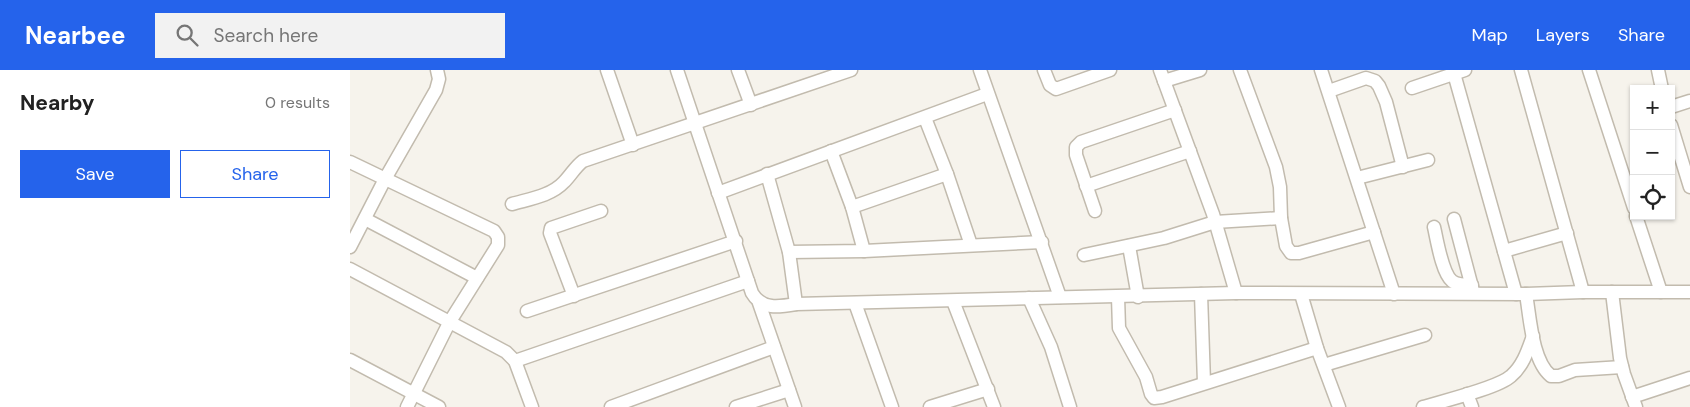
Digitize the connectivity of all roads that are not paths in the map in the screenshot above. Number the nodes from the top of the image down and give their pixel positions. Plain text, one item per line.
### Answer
1 (437, 70) edge
2 (606, 70) edge
3 (677, 70) edge
4 (738, 70) edge
5 (852, 70) edge
6 (980, 70) edge
7 (1044, 70) edge
8 (1200, 70) edge
9 (1240, 70) edge
10 (1321, 70) edge
11 (1521, 70) edge
12 (1589, 70) edge
13 (1658, 70) edge
14 (1105, 71) edge
15 (1457, 71) edge
16 (1368, 74) edge
17 (1162, 76) edge
18 (1661, 85) edge
19 (1412, 88) dead end
20 (1329, 91) junction
21 (987, 94) junction
22 (1690, 101) edge
23 (751, 105) junction
24 (1675, 106) edge
25 (1175, 110) junction
26 (925, 118) junction
27 (695, 124) junction
28 (1673, 130) edge
29 (632, 145) junction
30 (832, 151) junction
31 (1190, 151) junction
32 (1428, 160) dead end
33 (350, 162) edge
34 (1402, 167) junction
35 (1688, 172) edge
36 (767, 174) junction
37 (947, 174) junction
38 (1356, 178) junction
39 (386, 179) junction
40 (1086, 186) junction
41 (1690, 187) edge
42 (718, 193) junction
43 (1630, 196) edge
44 (512, 204) dead end
45 (852, 207) junction
46 (601, 211) dead end
47 (1095, 212) dead end
48 (1280, 218) junction
49 (365, 219) junction
50 (1454, 219) dead end
51 (1637, 220) edge
52 (1215, 222) junction
53 (1434, 227) dead end
54 (1374, 232) junction
55 (1567, 233) junction
56 (736, 242) junction
57 (1042, 242) junction
58 (971, 245) junction
59 (1129, 246) junction
60 (350, 247) edge
61 (864, 251) junction
62 (1504, 251) junction
63 (789, 252) junction
64 (1084, 255) dead end
65 (350, 269) edge
66 (477, 278) junction
67 (748, 281) junction
68 (1473, 290) junction
69 (1583, 292) junction
70 (1612, 292) junction
71 (1661, 292) junction
72 (1690, 292) edge
73 (1236, 293) junction
74 (1201, 294) junction
75 (1301, 294) junction
76 (1394, 294) junction
77 (1521, 294) junction
78 (574, 296) junction
79 (1060, 297) junction
80 (1118, 297) junction
81 (1138, 297) junction
82 (1029, 298) junction
83 (953, 301) junction
84 (759, 302) junction
85 (856, 303) junction
86 (796, 304) junction
87 (527, 311) dead end
88 (449, 323) junction
89 (1425, 335) dead end
90 (1533, 335) junction
91 (774, 347) junction
92 (1316, 348) junction
93 (350, 360) edge
94 (515, 361) junction
95 (1324, 365) junction
96 (1622, 367) junction
97 (1690, 378) edge
98 (1204, 383) junction
99 (988, 389) junction
100 (789, 390) junction
101 (414, 394) junction
102 (1467, 394) junction
103 (1634, 402) edge
104 (407, 407) edge
105 (439, 407) edge
106 (532, 407) edge
107 (611, 407) edge
108 (736, 407) edge
109 (794, 407) edge
110 (892, 407) edge
111 (930, 407) edge
112 (994, 407) edge
113 (1070, 407) edge
114 (1339, 407) edge
115 (1423, 407) edge
116 (1472, 407) edge

1 - 39 street
2 - 29 street
3 - 27 street
4 - 23 street
5 - 23 street
6 - 21 street
7 - 14 street
8 - 17 street
9 - 48 street
10 - 20 street
11 - 55 street
12 - 43 street
13 - 18 street
15 - 19 street
15 - 62 street
16 - 20 street
16 - 34 street
17 - 25 street
20 - 38 street
21 - 26 street
21 - 57 street
22 - 24 street
23 - 27 street
25 - 31 street
25 - 40 street
26 - 30 street
26 - 37 street
27 - 29 street
27 - 42 street
28 - 35 street
29 - 44 street
30 - 36 street
30 - 45 street
31 - 40 street
31 - 52 street
32 - 34 street
33 - 39 street
34 - 38 street
35 - 41 street
36 - 42 street
36 - 63 street
37 - 45 street
37 - 58 street
38 - 54 street
39 - 49 street
39 - 66 street
40 - 47 street
42 - 56 street
45 - 61 street
46 - 78 street
48 - 52 street
48 - 54 street
49 - 60 street
49 - 66 street
50 - 68 street
51 - 71 street
52 - 59 street
52 - 73 street
53 - 68 street
54 - 76 street
55 - 62 street
55 - 69 street
56 - 67 street
56 - 78 street
57 - 58 street
57 - 79 street
58 - 61 street
59 - 64 street
59 - 81 street
61 - 63 street
62 - 77 street
63 - 86 street
65 - 88 street
66 - 88 street
67 - 84 street
67 - 94 street
68 - 76 street
68 - 77 street
69 - 70 street
69 - 77 street
70 - 71 street
70 - 96 street
71 - 72 street
73 - 74 street
73 - 75 street
74 - 81 street
74 - 98 street
75 - 76 street
75 - 92 street
77 - 90 street
78 - 87 street
79 - 80 street
79 - 82 street
80 - 81 street
80 - 98 street
82 - 83 street
82 - 113 street
83 - 85 street
83 - 99 street
84 - 86 street
84 - 91 street
85 - 86 street
85 - 110 street
88 - 94 street
88 - 101 street
89 - 95 street
90 - 96 street
90 - 102 street
91 - 100 street
91 - 107 street
92 - 95 street
92 - 98 street
93 - 101 street
94 - 106 street
95 - 114 street
96 - 103 street
97 - 103 street
99 - 111 street
99 - 112 street
100 - 108 street
100 - 109 street
101 - 104 street
101 - 105 street
102 - 115 street
102 - 116 street

